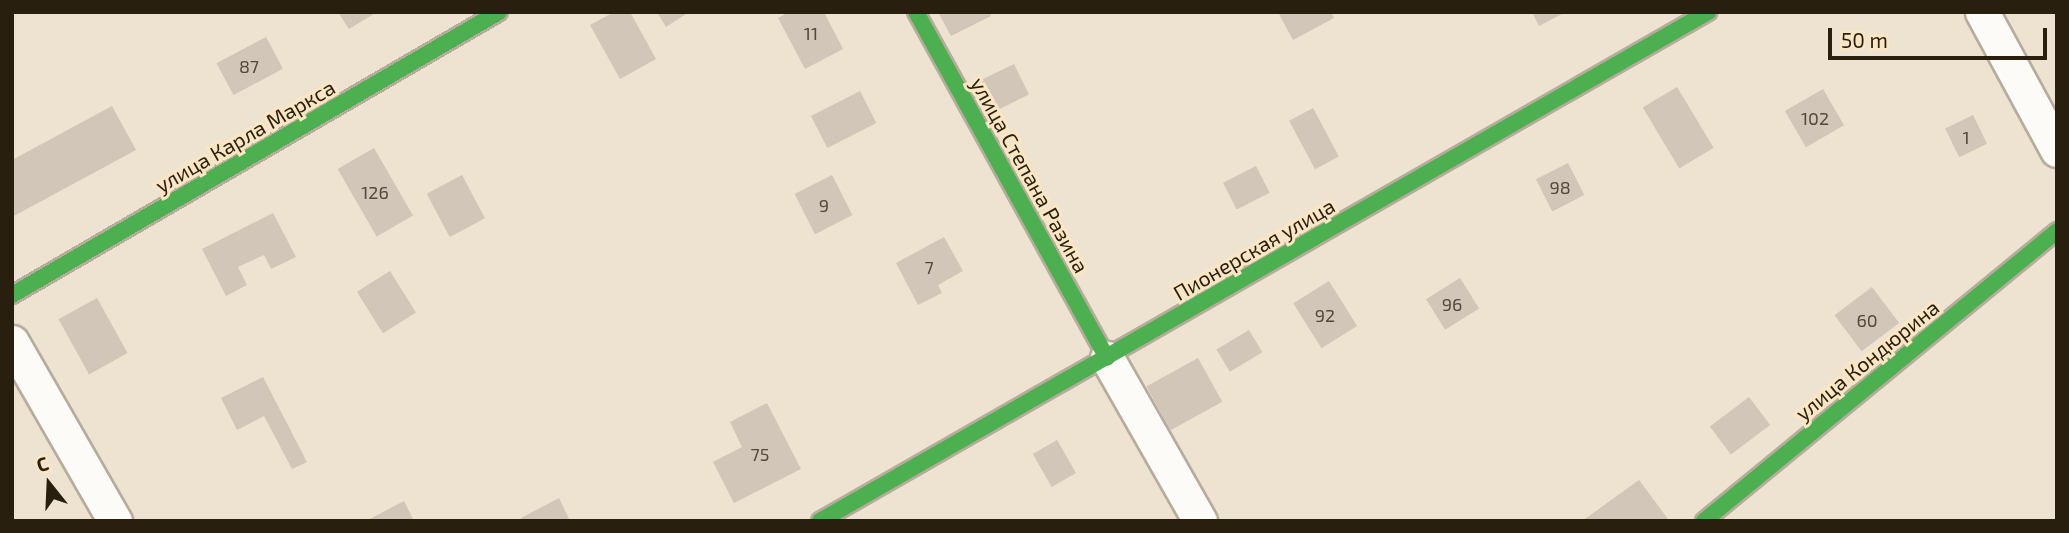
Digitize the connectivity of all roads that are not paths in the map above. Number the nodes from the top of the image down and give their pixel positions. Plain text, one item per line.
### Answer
1 (499, 12) edge
2 (916, 12) edge
3 (1708, 12) edge
4 (1982, 12) edge
5 (2057, 150) edge
6 (2057, 231) edge
7 (12, 295) edge
8 (12, 342) edge
9 (1107, 358) junction
10 (115, 521) edge
11 (820, 521) edge
12 (1200, 521) edge
13 (1704, 521) edge

1 - 7 main road, улица Карла Маркса
2 - 9 main road, улица Степана Разина
3 - 9 main road, Пионерская улица
4 - 5 street
6 - 13 main road, улица Кондюрина
8 - 10 street
9 - 11 main road, Пионерская улица
9 - 12 street

